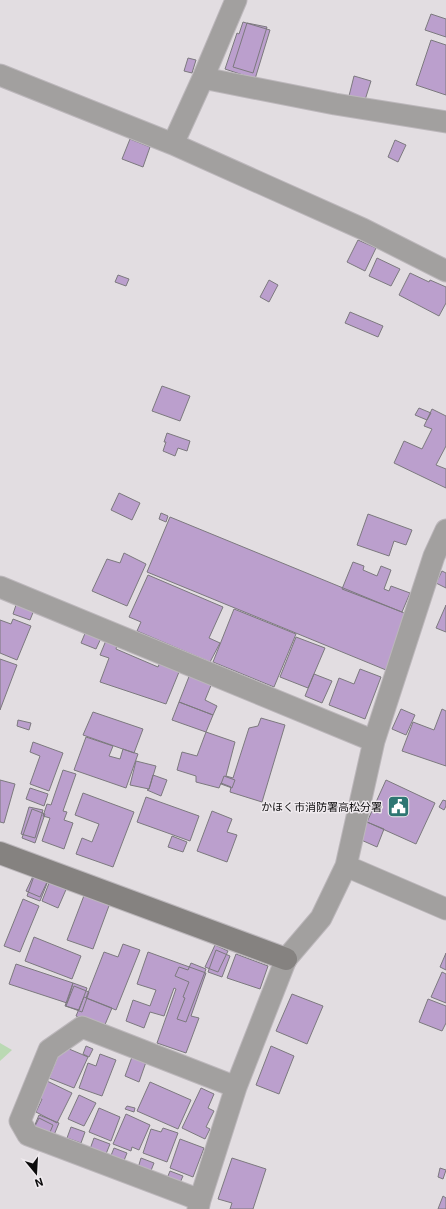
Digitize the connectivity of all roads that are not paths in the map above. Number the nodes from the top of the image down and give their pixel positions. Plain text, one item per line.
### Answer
1 (236, 0) edge
2 (0, 75) edge
3 (203, 78) junction
4 (446, 122) edge
5 (173, 144) junction
6 (446, 271) edge
7 (446, 530) edge
8 (0, 587) edge
9 (374, 741) junction
10 (0, 853) edge
11 (346, 866) junction
12 (446, 909) edge
13 (286, 959) junction
14 (236, 1087) junction
15 (199, 1204) edge

1 - 3 street
2 - 5 street
3 - 4 street
3 - 5 street
5 - 6 street
7 - 9 street
8 - 9 street
9 - 11 street
10 - 13 street
11 - 12 street
11 - 13 street
13 - 14 street
14 - 15 street
14 - 15 street

